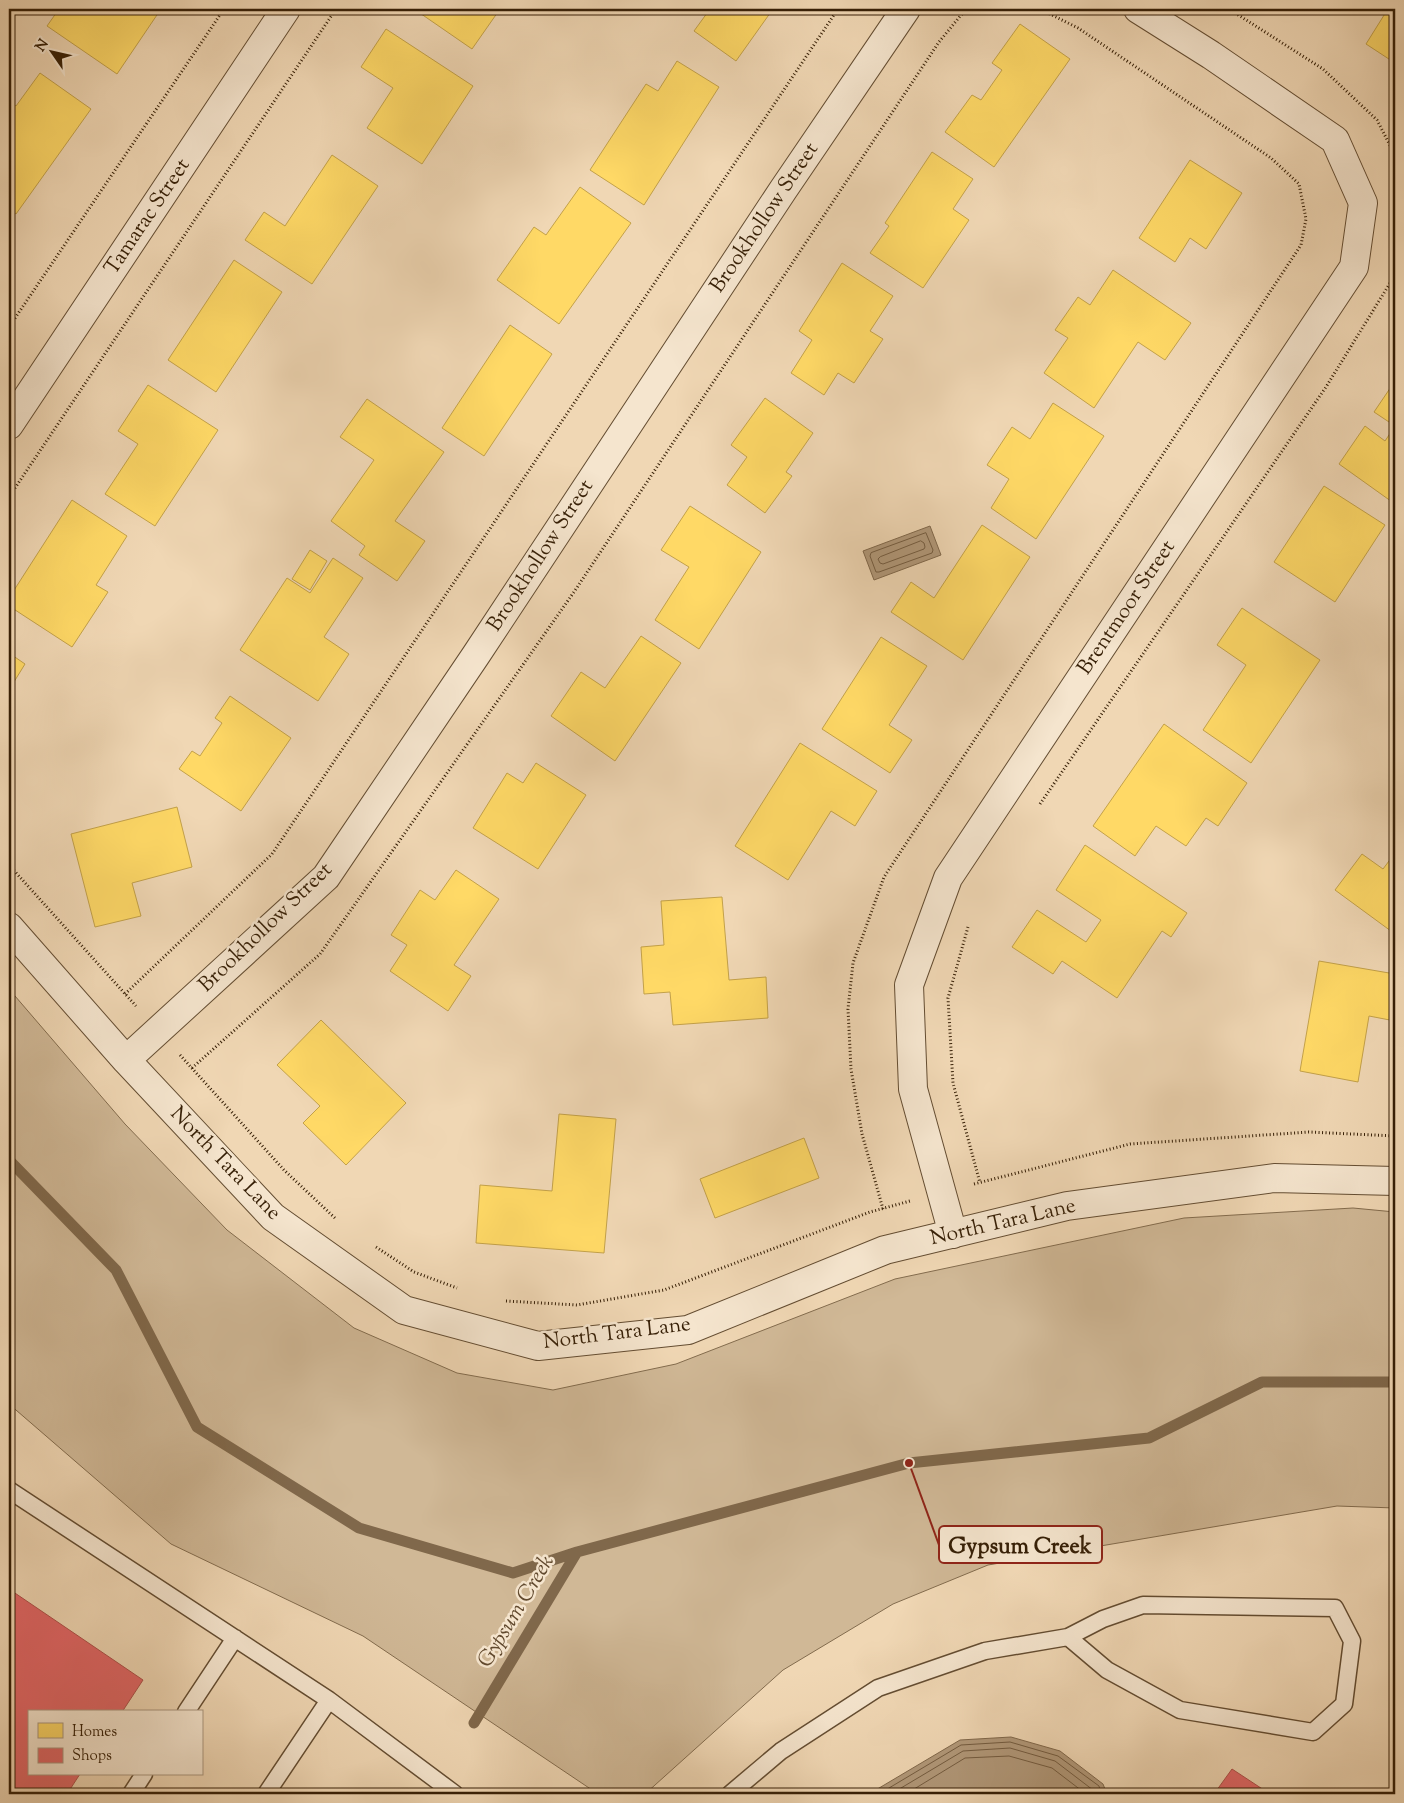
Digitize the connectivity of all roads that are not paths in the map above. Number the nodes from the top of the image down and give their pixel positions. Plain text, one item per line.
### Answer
1 (286, 9) edge
2 (906, 9) edge
3 (1138, 9) edge
4 (9, 425) edge
5 (9, 928) edge
6 (126, 1060) junction
7 (1395, 1181) edge
8 (952, 1234) junction
9 (9, 1490) edge
10 (1068, 1637) junction
11 (235, 1638) junction
12 (329, 1700) junction
13 (187, 1710) edge
14 (143, 1776) edge
15 (271, 1792) edge
16 (131, 1794) edge
17 (455, 1794) edge
18 (730, 1794) edge

1 - 4 street, Tamarac Street
2 - 6 street, Brookhollow Street
3 - 8 street, Brentmoor Street
5 - 6 street, North Tara Lane
6 - 8 street, North Tara Lane
7 - 8 street, North Tara Lane
9 - 11 lane
10 - 10 lane
10 - 18 lane
11 - 12 lane
11 - 13 lane
12 - 15 lane
12 - 17 lane
14 - 16 lane

